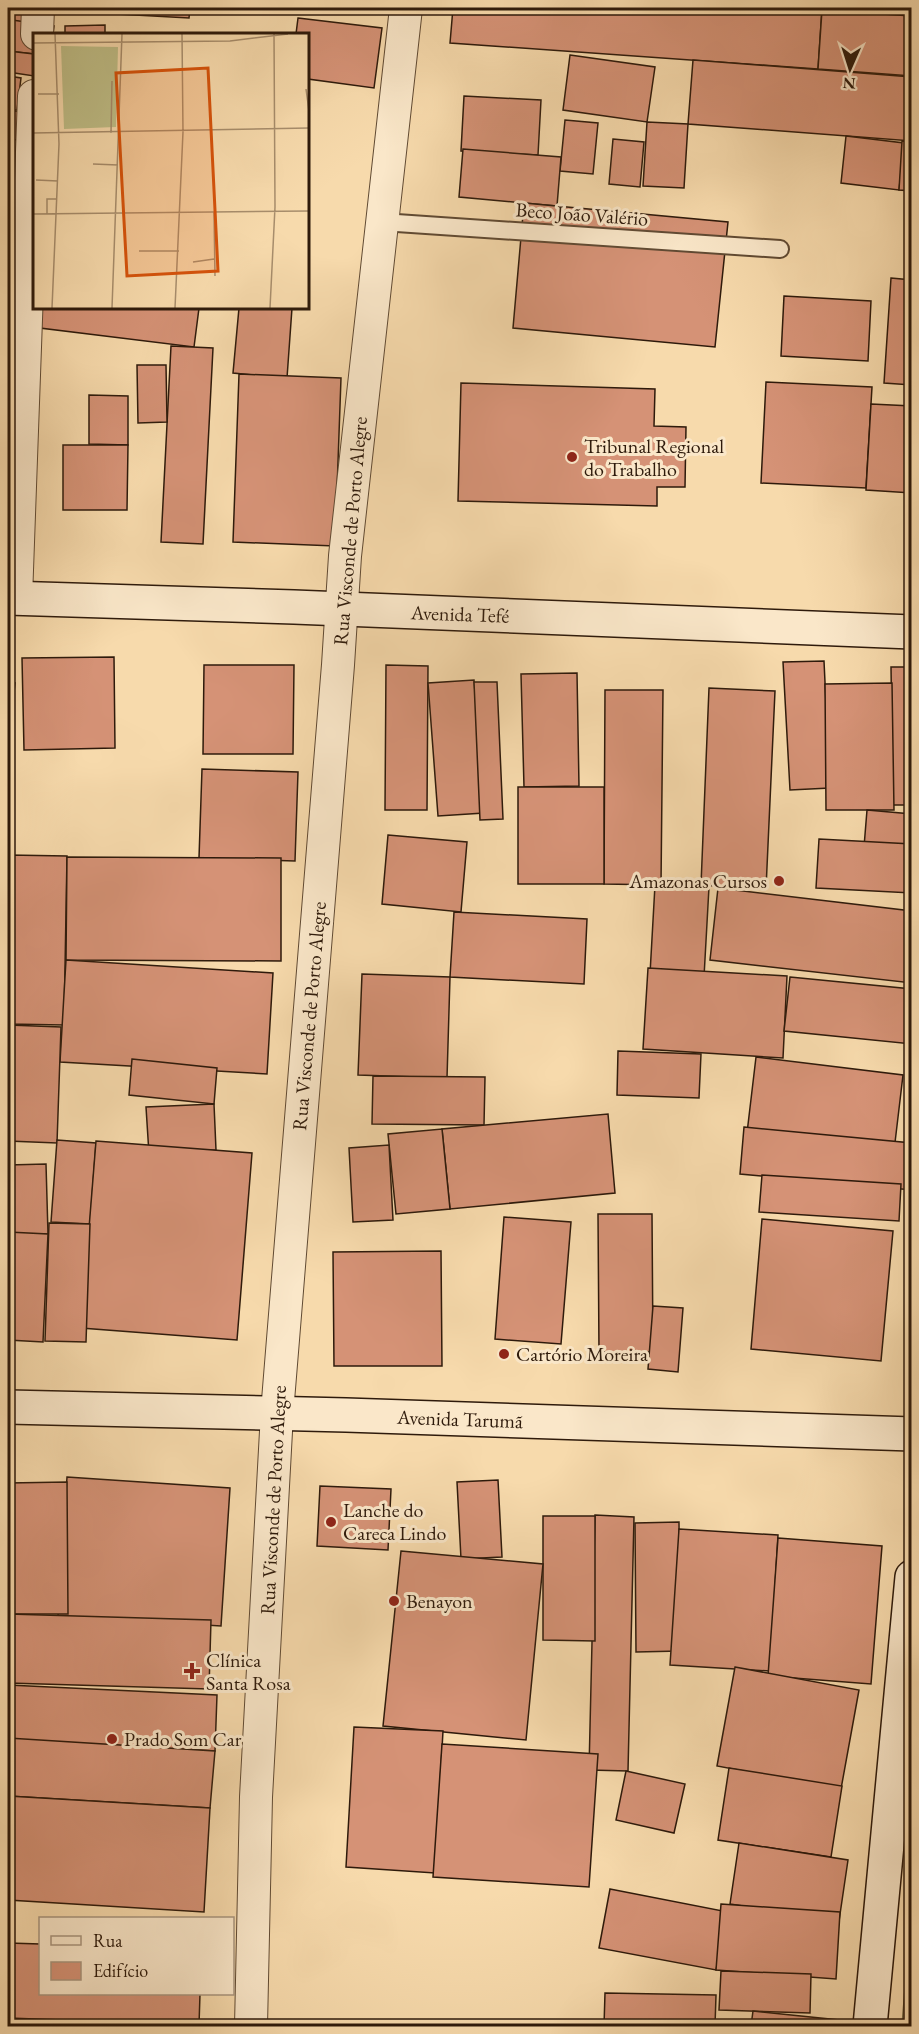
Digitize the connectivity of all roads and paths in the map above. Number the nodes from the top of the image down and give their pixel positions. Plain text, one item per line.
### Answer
1 (38, 8) edge
2 (406, 8) edge
3 (37, 33) edge
4 (33, 137) edge
5 (382, 222) junction
6 (780, 249) dead end
7 (12, 598) edge
8 (341, 609) junction
9 (912, 632) edge
10 (8, 1407) edge
11 (276, 1413) junction
12 (912, 1434) edge
13 (912, 1577) edge
14 (250, 2026) edge
15 (870, 2026) edge

1 - 3 street
2 - 5 street, Rua Visconde de Porto Alegre
4 - 7 street
5 - 6 lane, Beco João Valério
5 - 8 street, Rua Visconde de Porto Alegre
7 - 8 street, Avenida Tefé
8 - 9 street, Avenida Tefé
8 - 11 street, Rua Visconde de Porto Alegre
10 - 11 street, Avenida Tarumã
11 - 12 street, Avenida Tarumã
11 - 14 street, Rua Visconde de Porto Alegre
13 - 15 street

